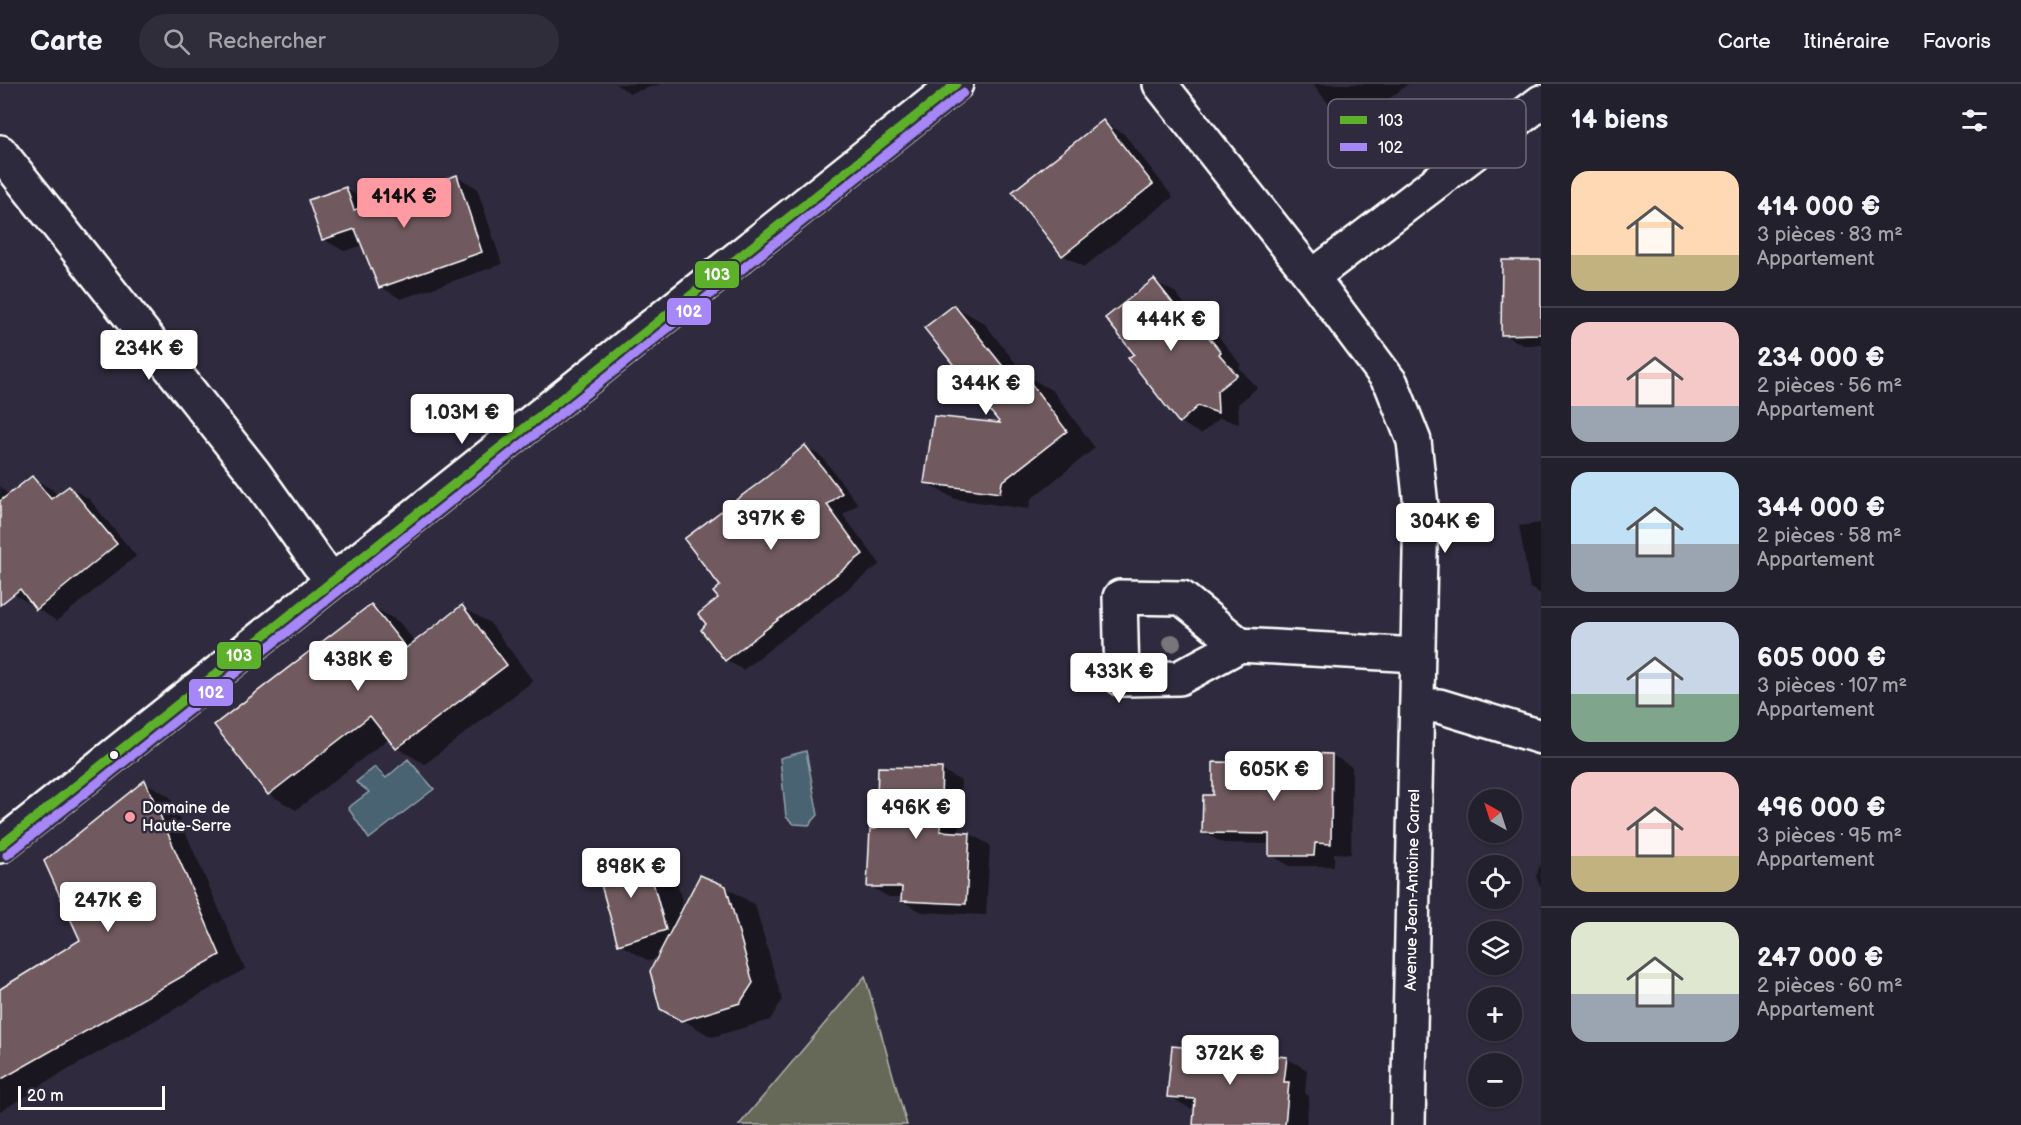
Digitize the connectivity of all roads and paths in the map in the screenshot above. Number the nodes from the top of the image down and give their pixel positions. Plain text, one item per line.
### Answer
1 (956, 84) edge
2 (1160, 84) edge
3 (1541, 102) edge
4 (1526, 113) edge
5 (0, 152) edge
6 (1455, 168) edge
7 (1312, 277) junction
8 (333, 580) junction
9 (1240, 645) dead end
10 (1417, 655) junction
11 (1417, 706) junction
12 (1541, 737) edge
13 (0, 846) edge
14 (1408, 1125) edge

1 - 8 street
2 - 7 street, Avenue Jean-Antoine Carrel
3 - 4 street
5 - 8 street
6 - 7 street
7 - 10 street, Avenue Jean-Antoine Carrel
8 - 13 street
9 - 10 street
10 - 11 street, Avenue Jean-Antoine Carrel
11 - 12 street
11 - 14 street, Avenue Jean-Antoine Carrel

